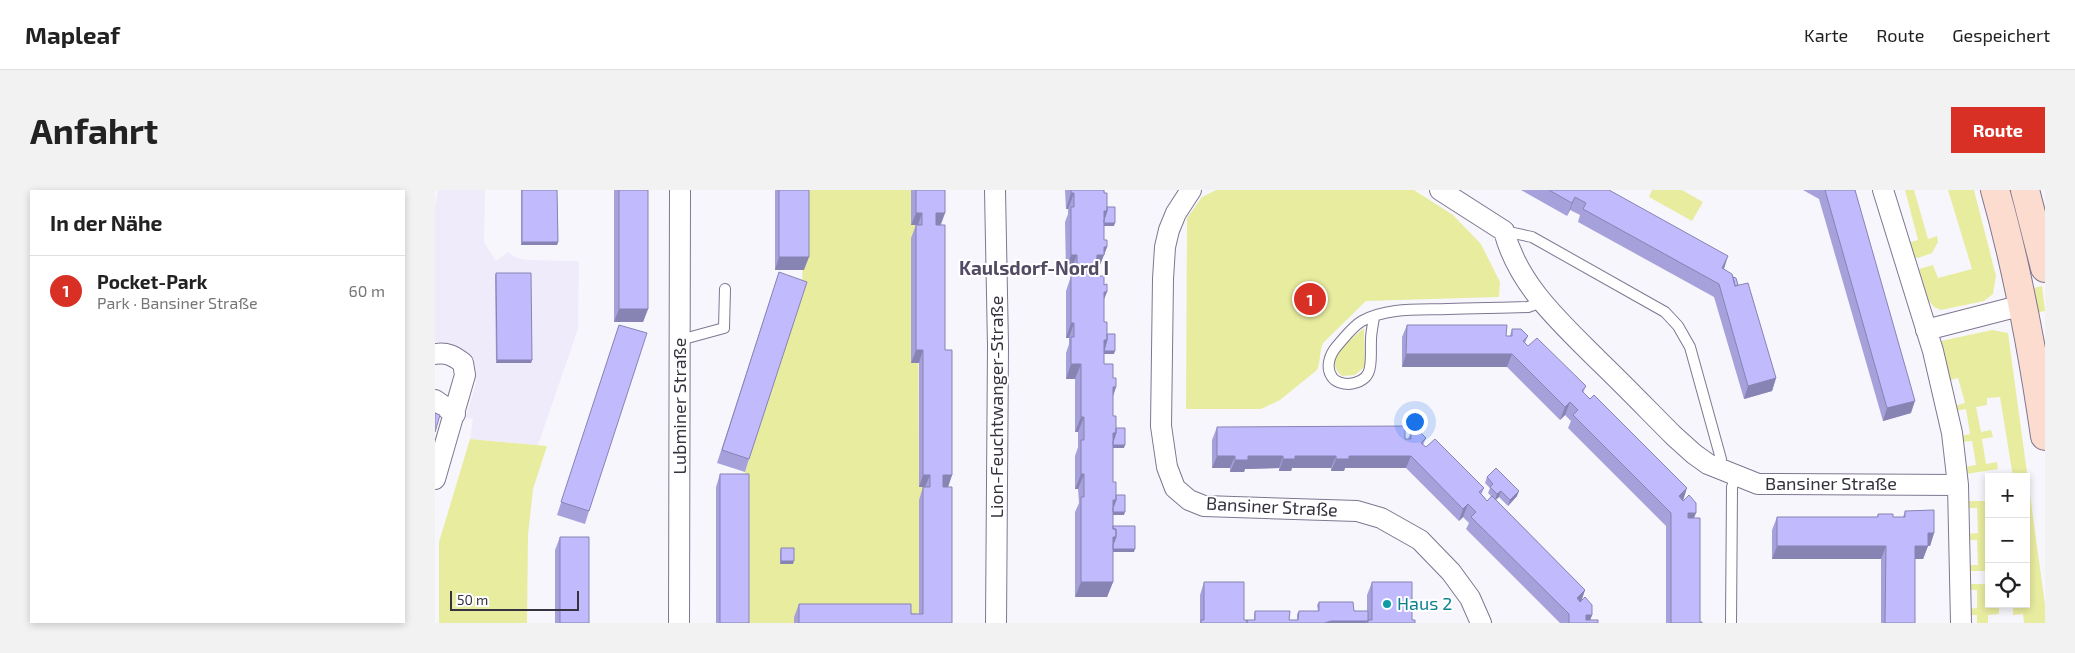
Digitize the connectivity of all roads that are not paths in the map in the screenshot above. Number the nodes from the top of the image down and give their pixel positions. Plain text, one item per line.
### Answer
1 (681, 190) edge
2 (995, 190) edge
3 (1191, 190) edge
4 (1440, 190) edge
5 (1883, 190) edge
6 (1995, 190) edge
7 (2025, 190) edge
8 (1504, 231) junction
9 (2045, 268) edge
10 (725, 289) dead end
11 (1542, 302) junction
12 (2023, 305) junction
13 (1374, 317) junction
14 (1926, 330) junction
15 (680, 340) junction
16 (435, 354) edge
17 (435, 400) edge
18 (455, 414) junction
19 (2045, 436) edge
20 (1727, 472) junction
21 (435, 479) edge
22 (1958, 485) junction
23 (679, 623) edge
24 (996, 623) edge
25 (1481, 623) edge
26 (1731, 623) edge
27 (1961, 623) edge

1 - 15 street, Lubminer Straße
2 - 24 street, Lion-Feuchtwanger-Straße
3 - 25 street, Bansiner Straße
4 - 8 street
5 - 14 street
6 - 12 main road
7 - 9 main road
8 - 11 street, Bansiner Straße
8 - 20 lane
10 - 15 lane
11 - 13 lane
11 - 20 street, Bansiner Straße
12 - 14 street
12 - 19 main road
13 - 13 lane
14 - 22 street
15 - 23 street, Lubminer Straße
16 - 18 street
17 - 18 street
18 - 21 street
20 - 22 street, Bansiner Straße
20 - 26 lane
22 - 27 street

